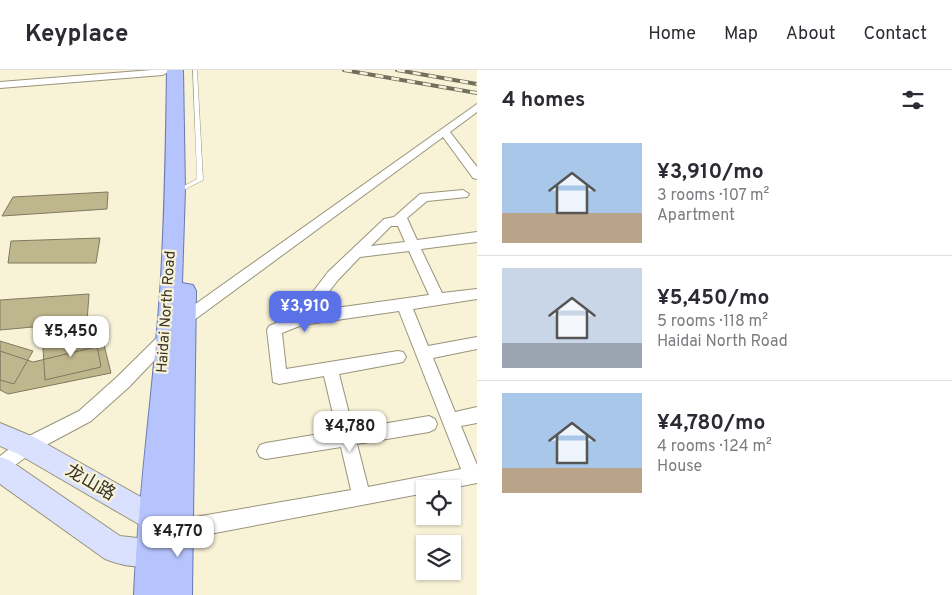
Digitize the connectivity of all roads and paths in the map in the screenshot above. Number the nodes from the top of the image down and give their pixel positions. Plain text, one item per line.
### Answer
1 (163, 70) edge
2 (175, 70) edge
3 (179, 70) edge
4 (195, 70) edge
5 (0, 84) edge
6 (477, 108) edge
7 (445, 132) junction
8 (477, 175) edge
9 (182, 189) junction
10 (463, 194) dead end
11 (402, 221) junction
12 (477, 237) edge
13 (413, 245) junction
14 (356, 253) junction
15 (477, 294) edge
16 (438, 299) junction
17 (404, 304) junction
18 (185, 319) junction
19 (300, 319) junction
20 (166, 340) junction
21 (477, 344) edge
22 (424, 354) junction
23 (398, 357) dead end
24 (330, 369) junction
25 (477, 415) edge
26 (450, 421) junction
27 (429, 424) dead end
28 (0, 434) edge
29 (27, 446) junction
30 (266, 451) dead end
31 (0, 468) edge
32 (474, 474) edge
33 (362, 497) junction
34 (165, 524) junction
35 (150, 553) junction
36 (150, 595) edge
37 (176, 595) edge

1 - 5 street
2 - 20 main road, Haidai North Road
3 - 9 main road, Haidai North Road
4 - 9 lane
6 - 7 street
7 - 8 street
7 - 18 street
9 - 18 main road, Haidai North Road
10 - 11 street
11 - 13 street
11 - 14 street
12 - 13 street
13 - 14 street
13 - 16 street
14 - 19 street
15 - 16 street
16 - 17 street
17 - 19 street
17 - 22 street
18 - 20 street
18 - 34 main road, Haidai North Road
19 - 24 street
20 - 29 street
20 - 34 main road, Haidai North Road
21 - 22 street
22 - 26 street
23 - 24 street
24 - 33 street
25 - 26 street
26 - 32 street
27 - 30 street
28 - 29 street, 龙山路
29 - 31 street
29 - 34 street, 龙山路
31 - 35 street
32 - 33 street
33 - 34 street
34 - 35 street
34 - 37 main road
35 - 36 main road

